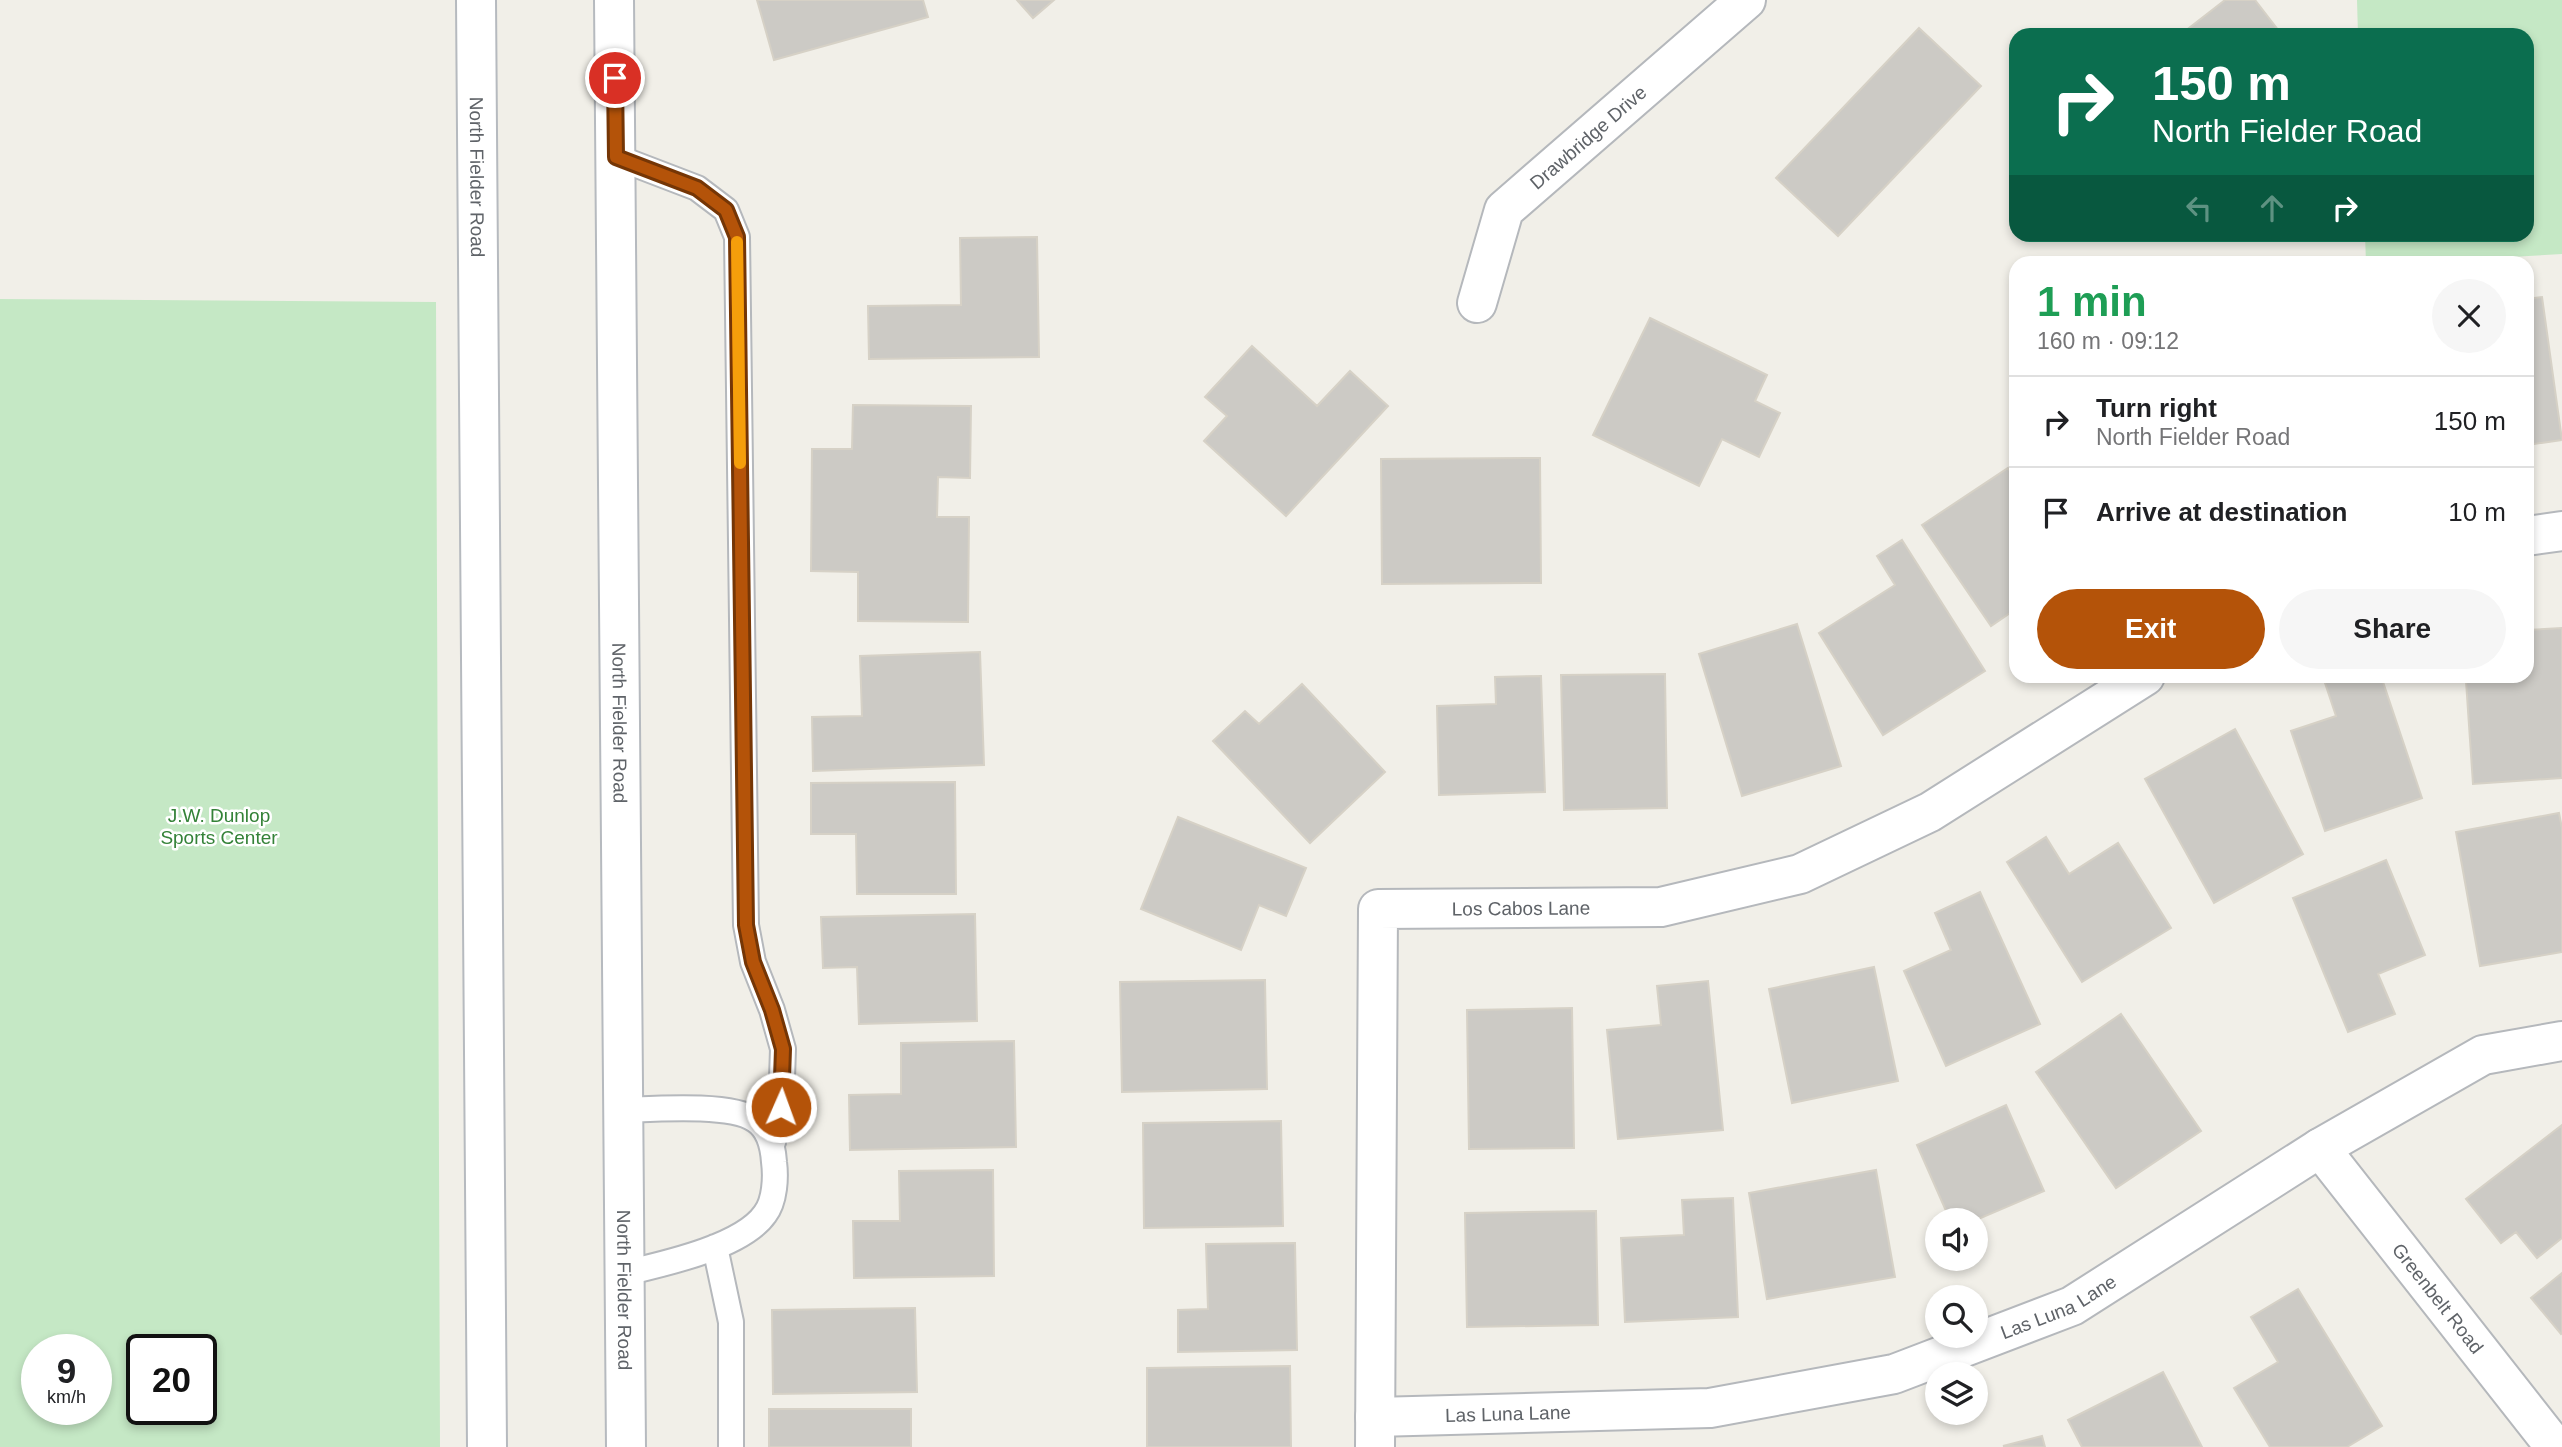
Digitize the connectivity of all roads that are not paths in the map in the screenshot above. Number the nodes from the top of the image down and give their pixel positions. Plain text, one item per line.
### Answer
1 (476, 0) edge
2 (614, 0) edge
3 (1746, 0) edge
4 (616, 157) junction
5 (1477, 303) dead end
6 (2562, 531) edge
7 (2534, 535) edge
8 (2134, 683) edge
9 (2562, 1041) edge
10 (623, 1110) junction
11 (773, 1142) junction
12 (2320, 1148) junction
13 (715, 1247) junction
14 (625, 1273) junction
15 (1375, 1432) edge
16 (487, 1447) edge
17 (626, 1447) edge
18 (731, 1447) edge
19 (2556, 1447) edge

1 - 16 street, North Fielder Road
2 - 4 street, North Fielder Road
3 - 5 street, Drawbridge Drive
4 - 10 street, North Fielder Road
4 - 11 lane
6 - 7 street
8 - 15 street, Los Cabos Lane
9 - 12 street, Las Luna Lane
10 - 11 lane
10 - 14 street, North Fielder Road
11 - 13 lane
12 - 15 street, Las Luna Lane
12 - 19 street, Greenbelt Road
13 - 14 lane
13 - 18 lane
14 - 17 street, North Fielder Road

